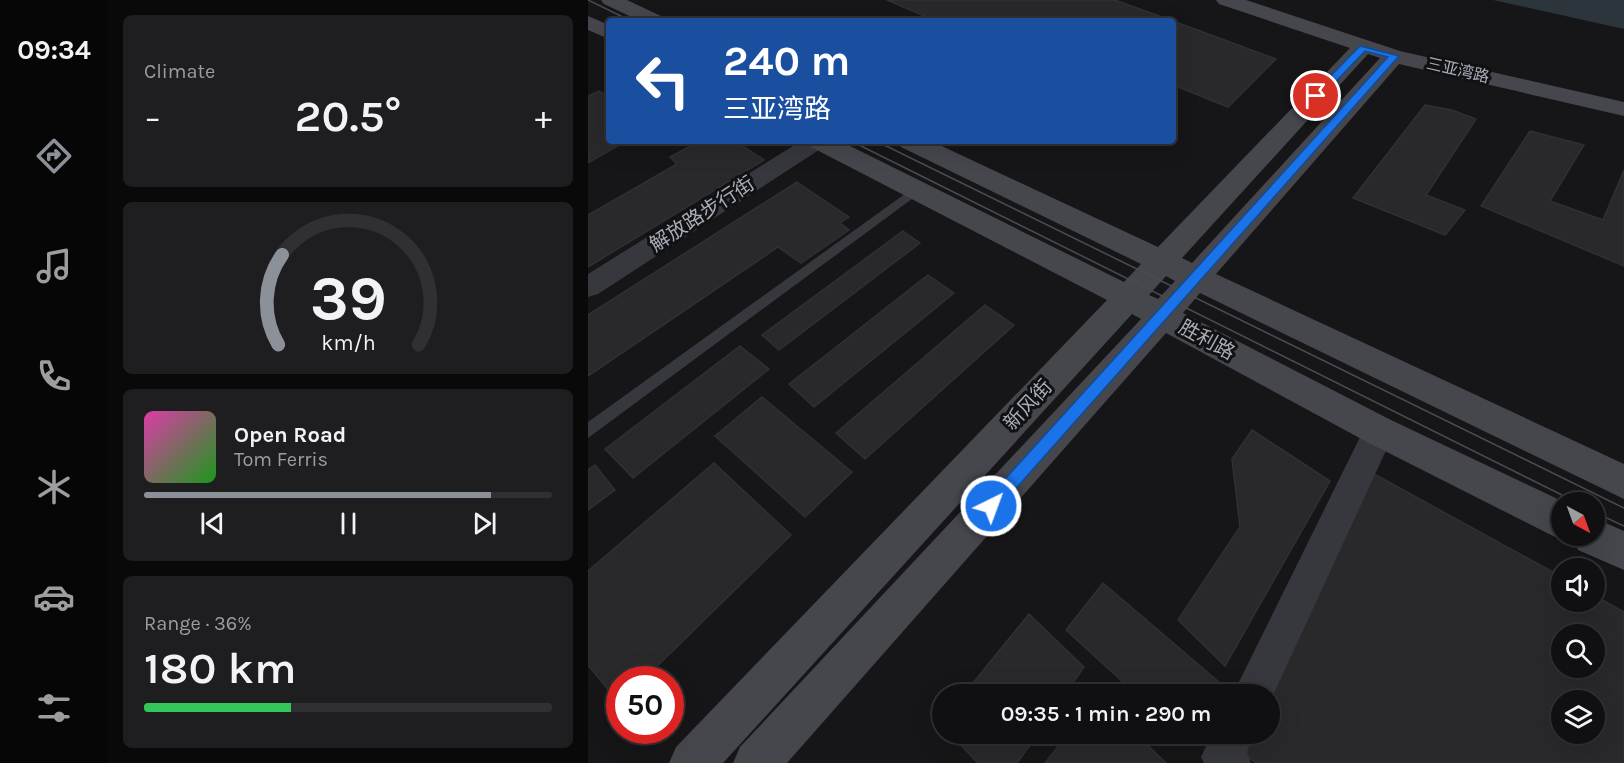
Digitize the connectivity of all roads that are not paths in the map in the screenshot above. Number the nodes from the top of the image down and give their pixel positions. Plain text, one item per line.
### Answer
1 (611, 0) edge
2 (1226, 0) edge
3 (650, 18) edge
4 (588, 22) edge
5 (606, 31) edge
6 (1379, 52) junction
7 (1624, 109) edge
8 (813, 144) edge
9 (824, 144) edge
10 (916, 144) edge
11 (916, 190) junction
12 (1162, 260) junction
13 (1197, 276) junction
14 (588, 287) edge
15 (1128, 297) junction
16 (1163, 315) junction
17 (1380, 430) junction
18 (588, 431) edge
19 (1624, 482) edge
20 (1551, 516) edge
21 (1605, 542) edge
22 (1624, 551) edge
23 (1258, 684) edge
24 (1229, 744) edge
25 (692, 763) edge
26 (756, 763) edge
27 (1230, 763) edge

1 - 3 main road
2 - 6 main road, 三亚湾路
4 - 5 main road
6 - 7 main road, 三亚湾路
6 - 12 main road, 新风街
6 - 13 main road, 新风街
8 - 14 street, 解放路步行街
9 - 11 main road, 胜利路
10 - 12 main road
11 - 15 main road, 胜利路
11 - 18 lane
12 - 13 main road
12 - 15 main road, 新风街
13 - 16 main road, 新风街
13 - 19 main road
15 - 16 main road, 胜利路
15 - 25 main road, 新风街
16 - 17 main road, 胜利路
16 - 26 main road, 新风街
17 - 20 main road, 胜利路
17 - 23 street
21 - 22 main road
24 - 27 street

